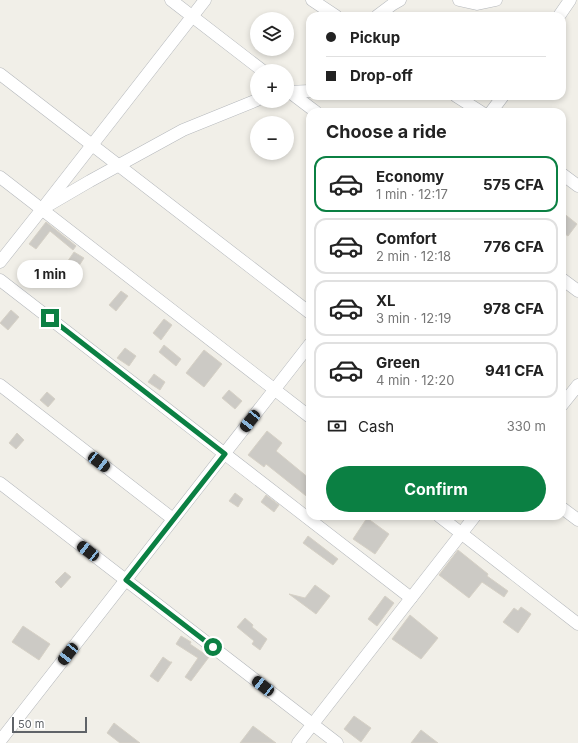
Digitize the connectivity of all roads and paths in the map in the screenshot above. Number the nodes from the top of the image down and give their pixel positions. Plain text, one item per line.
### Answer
1 (171, 0) edge
2 (205, 0) edge
3 (312, 0) edge
4 (400, 0) edge
5 (459, 0) edge
6 (496, 0) edge
7 (570, 0) edge
8 (330, 12) edge
9 (382, 12) edge
10 (562, 12) edge
11 (192, 17) junction
12 (254, 64) edge
13 (0, 74) edge
14 (294, 91) edge
15 (306, 91) edge
16 (294, 96) edge
17 (462, 100) edge
18 (250, 103) edge
19 (311, 108) edge
20 (474, 108) edge
21 (92, 145) junction
22 (118, 165) junction
23 (0, 177) edge
24 (566, 177) edge
25 (578, 186) edge
26 (42, 209) junction
27 (0, 262) edge
28 (0, 280) edge
29 (566, 282) edge
30 (578, 291) edge
31 (306, 310) edge
32 (306, 349) edge
33 (0, 385) edge
34 (578, 385) edge
35 (275, 389) junction
36 (566, 401) edge
37 (306, 413) edge
38 (225, 454) junction
39 (0, 483) edge
40 (566, 511) edge
41 (306, 516) edge
42 (173, 519) junction
43 (311, 520) edge
44 (444, 520) edge
45 (473, 520) edge
46 (578, 520) edge
47 (462, 534) junction
48 (126, 580) junction
49 (412, 598) junction
50 (578, 624) edge
51 (313, 724) junction
52 (0, 740) edge
53 (298, 743) edge
54 (337, 743) edge

1 - 11 street
2 - 11 street
3 - 8 street
4 - 9 street
5 - 6 street
7 - 10 street
11 - 12 street
11 - 21 street
13 - 21 street
14 - 15 street
16 - 19 street
17 - 20 street
18 - 22 street
21 - 22 street
21 - 26 street
22 - 26 street
22 - 31 street
23 - 26 street
24 - 25 street
26 - 27 street
26 - 35 street
28 - 38 street
29 - 30 street
32 - 35 street
33 - 42 street
34 - 36 street
35 - 37 street
35 - 38 street
38 - 41 street
38 - 42 street
39 - 48 street
40 - 46 street
42 - 48 street
43 - 49 street
44 - 47 street
45 - 47 street
47 - 49 street
47 - 50 street
48 - 51 street
48 - 52 street
49 - 51 street
51 - 53 street
51 - 54 street

